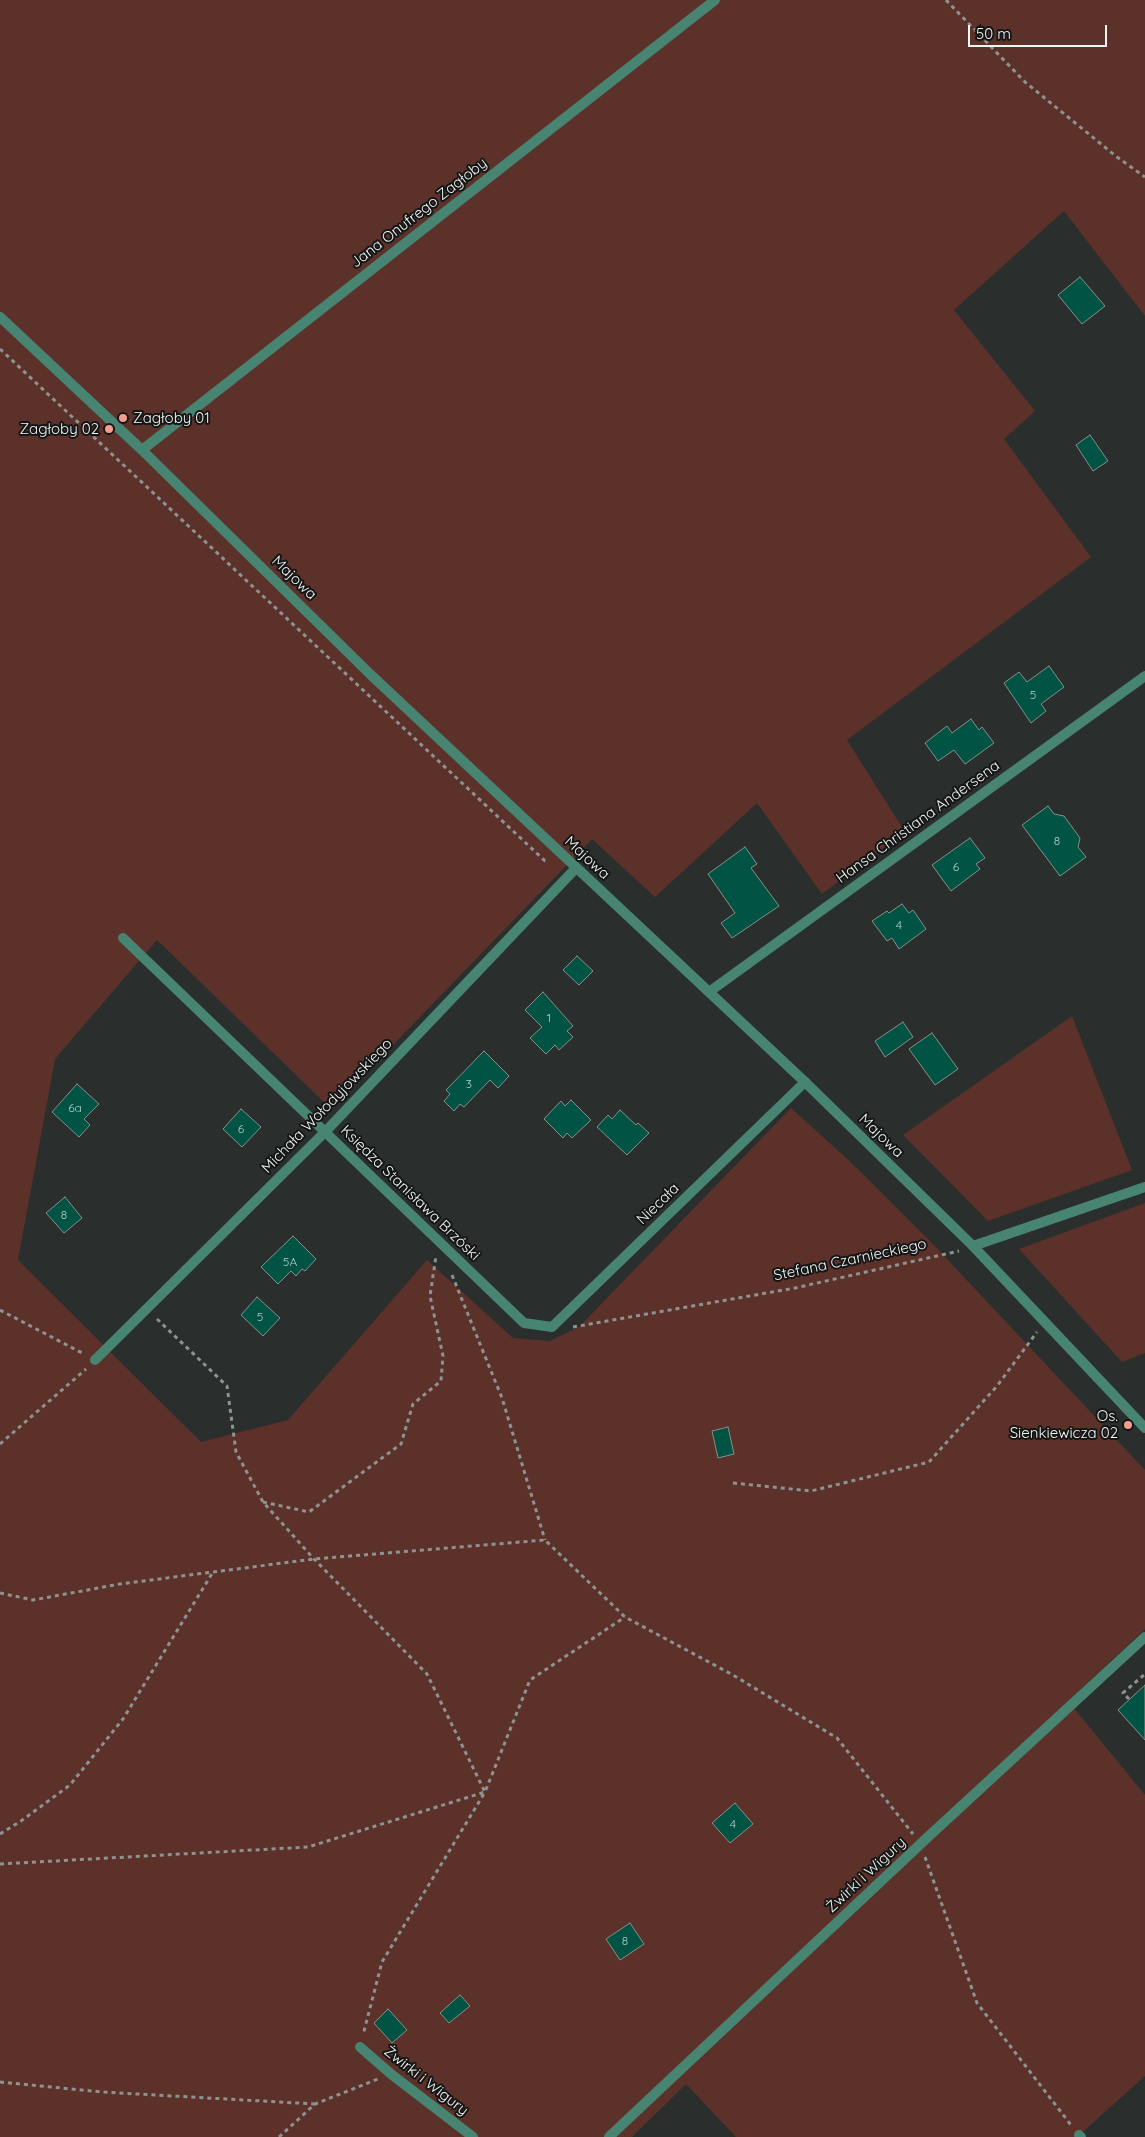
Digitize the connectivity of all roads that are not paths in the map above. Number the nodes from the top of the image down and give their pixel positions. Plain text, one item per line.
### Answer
1 (715, 0) edge
2 (0, 317) edge
3 (142, 450) junction
4 (1145, 676) edge
5 (576, 868) junction
6 (123, 938) dead end
7 (709, 992) junction
8 (805, 1082) junction
9 (325, 1132) junction
10 (1145, 1187) edge
11 (973, 1246) junction
12 (524, 1323) joint
13 (96, 1360) road end
14 (1145, 1428) edge
15 (1145, 1637) edge
16 (360, 2047) road end
17 (473, 2137) edge
18 (609, 2137) edge

1 - 3 street, Jana Onufrego Zagłoby
2 - 3 street, Majowa
3 - 5 street, Majowa
4 - 7 street, Hansa Christiana Andersena
5 - 7 street, Majowa
5 - 9 street, Michała Wołodyjowskiego
6 - 9 street, Księdza Stanisława Brzóski
7 - 8 street, Majowa
8 - 11 street, Majowa
8 - 12 street, Niecała
9 - 12 street, Księdza Stanisława Brzóski
9 - 13 street, Michała Wołodyjowskiego
10 - 11 street
11 - 14 street, Majowa
15 - 18 street, Żwirki i Wigury
16 - 17 street, Żwirki i Wigury

